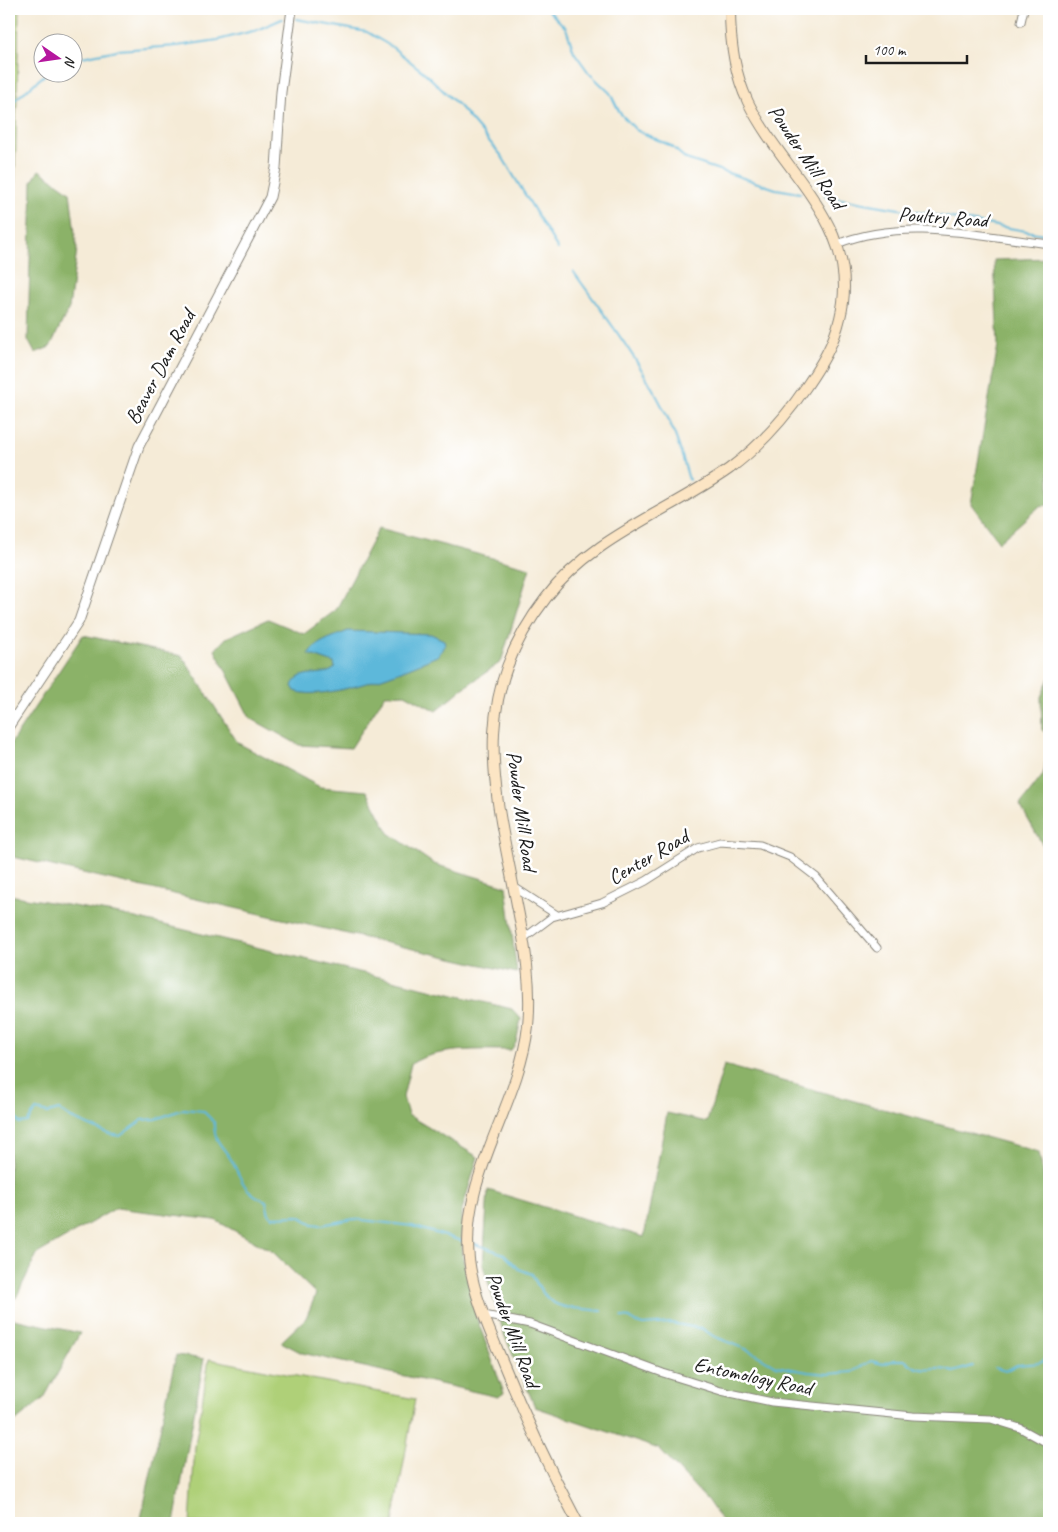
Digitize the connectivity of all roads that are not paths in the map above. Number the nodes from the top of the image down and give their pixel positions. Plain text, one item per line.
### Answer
1 (292, 9) edge
2 (730, 9) edge
3 (1024, 9) edge
4 (1021, 22) dead end
5 (837, 244) junction
6 (1049, 244) edge
7 (9, 726) edge
8 (514, 887) junction
9 (557, 915) junction
10 (524, 938) junction
11 (877, 948) dead end
12 (484, 1315) junction
13 (1049, 1444) edge
14 (578, 1523) edge

1 - 7 street, Beaver Dam Road
2 - 5 main road, Powder Mill Road
3 - 4 street
5 - 6 street, Poultry Road
5 - 8 main road, Powder Mill Road
8 - 9 street
8 - 10 main road, Powder Mill Road
9 - 10 street, Center Road
9 - 11 street, Center Road
10 - 12 main road, Powder Mill Road
12 - 13 street, Entomology Road
12 - 14 main road, Powder Mill Road

